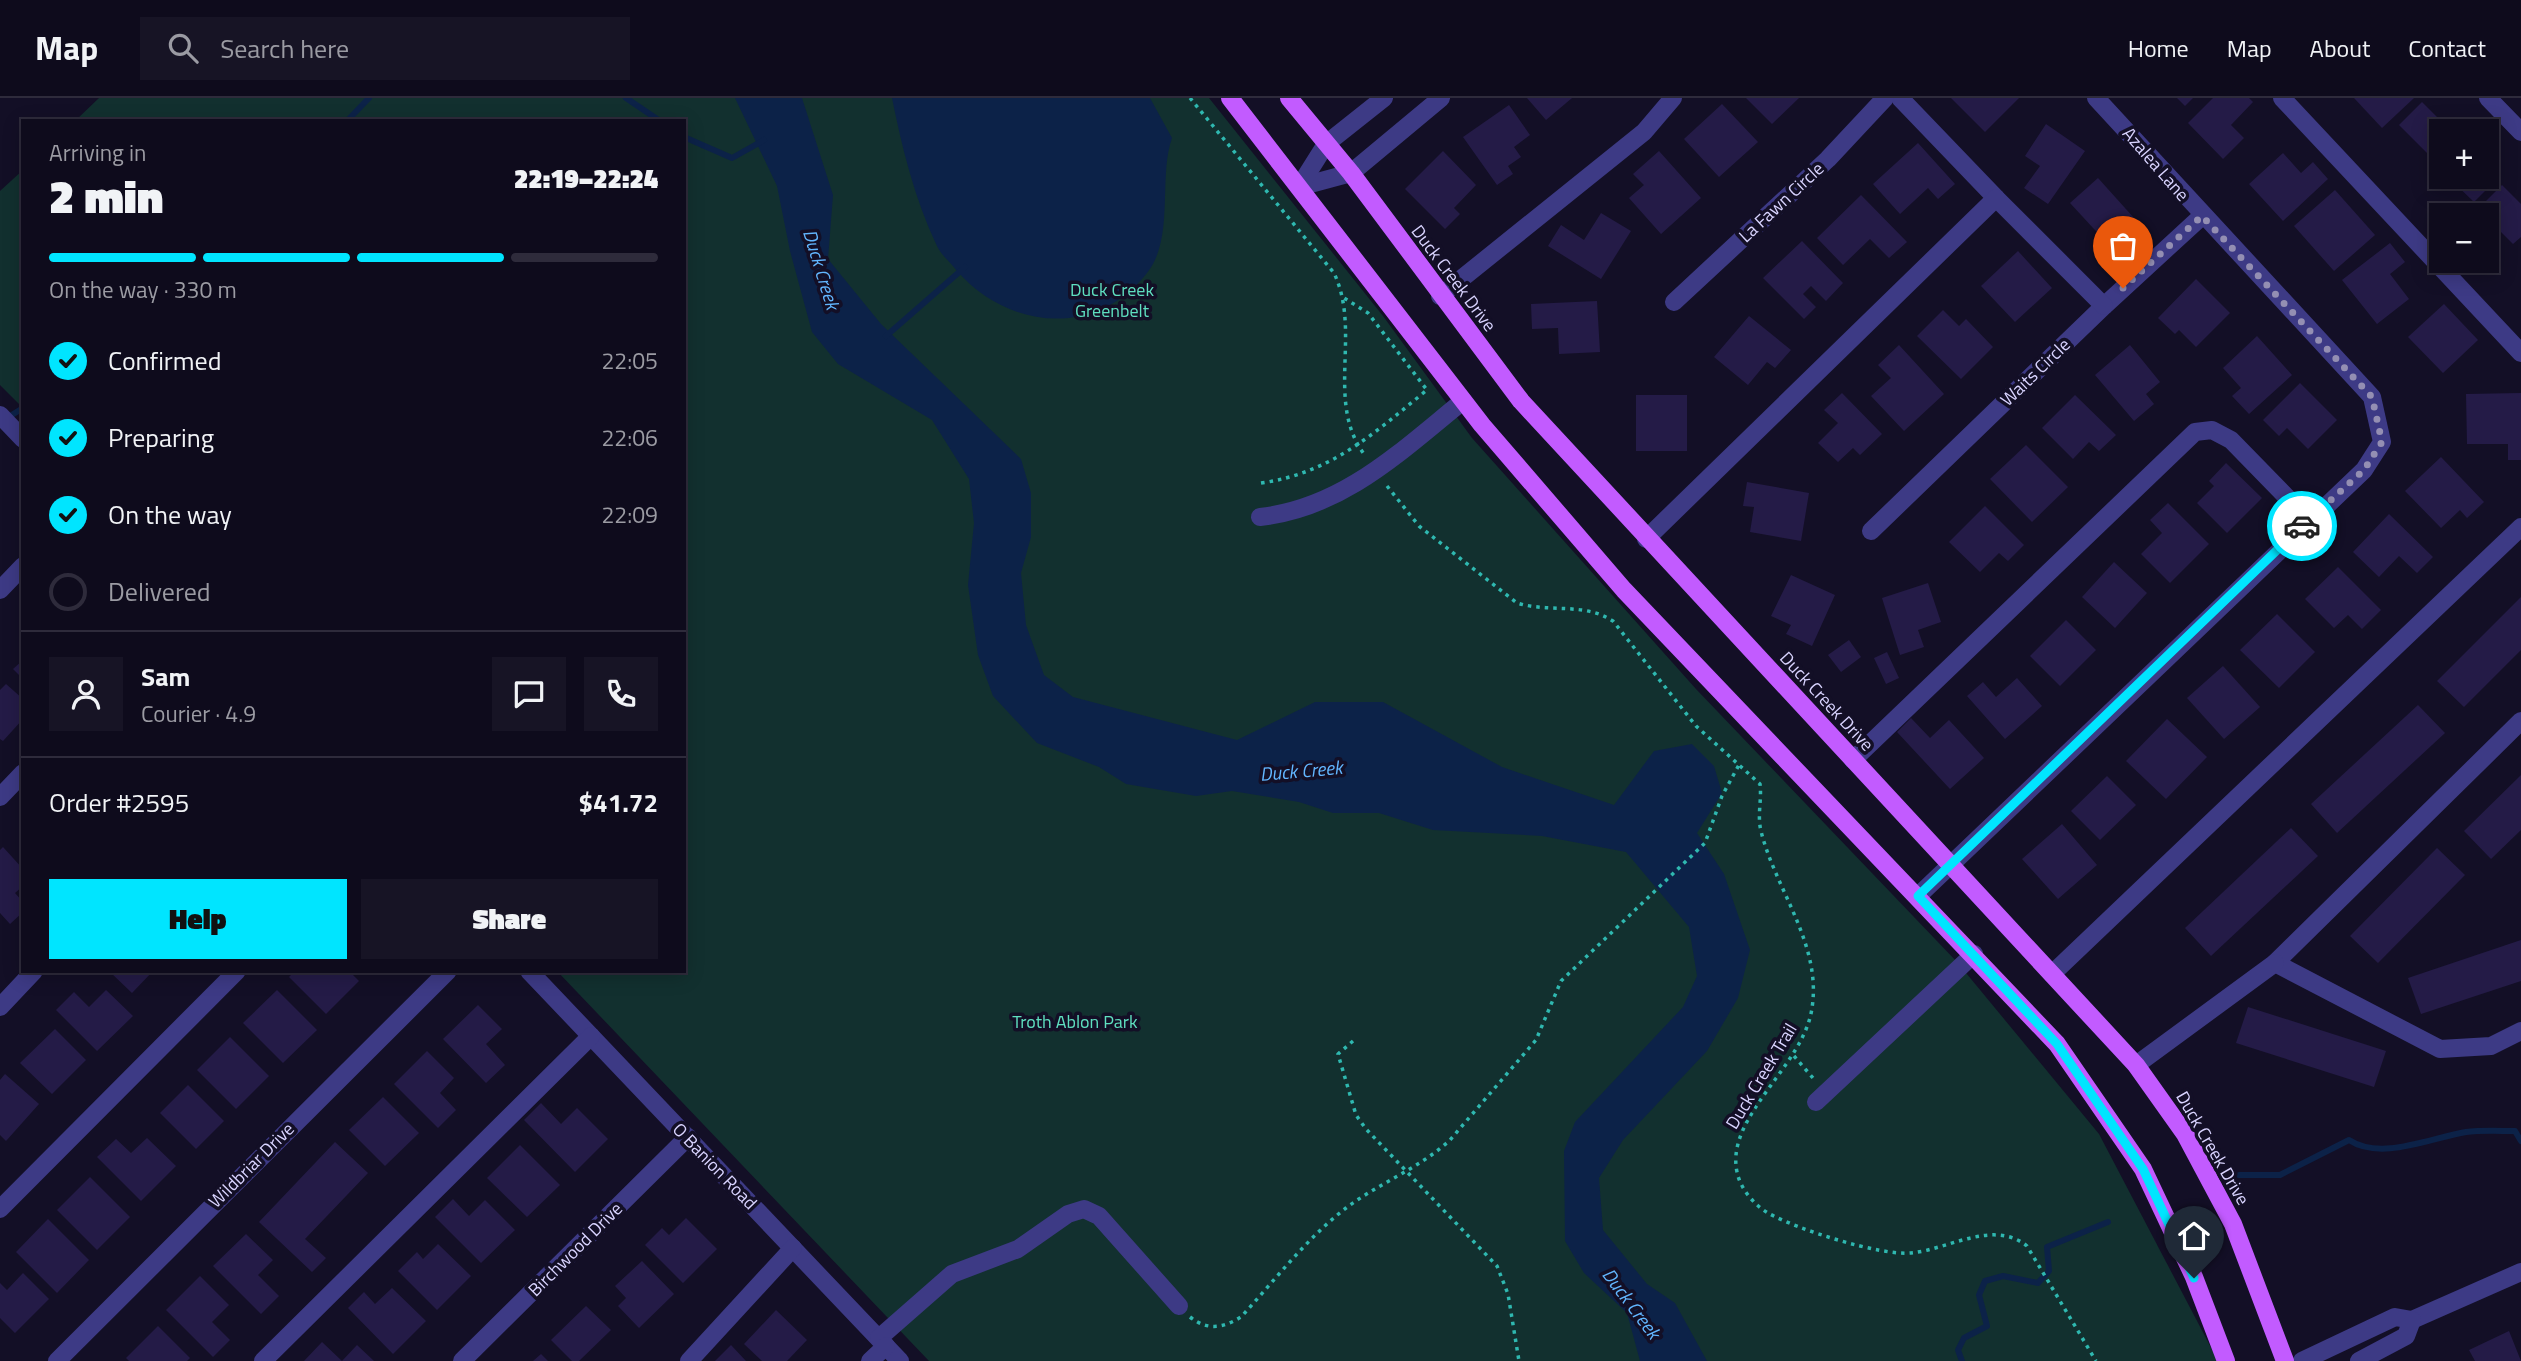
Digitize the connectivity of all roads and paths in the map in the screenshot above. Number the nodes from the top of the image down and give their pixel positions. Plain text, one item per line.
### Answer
1 (1230, 98) edge
2 (1289, 98) edge
3 (1384, 98) edge
4 (1441, 98) edge
5 (1673, 98) edge
6 (1885, 98) edge
7 (1900, 98) edge
8 (2096, 98) edge
9 (2282, 98) edge
10 (2488, 98) edge
11 (2521, 132) edge
12 (1326, 144) junction
13 (1350, 173) junction
14 (1299, 187) junction
15 (1996, 198) junction
16 (2202, 216) junction
17 (1440, 296) junction
18 (1345, 298) dead end
19 (1674, 302) dead end
20 (2104, 306) junction
21 (2521, 352) edge
22 (1463, 401) junction
23 (0, 415) edge
24 (21, 437) edge
25 (1261, 483) dead end
26 (1260, 517) dead end
27 (2309, 520) junction
28 (2521, 527) edge
29 (1871, 531) dead end
30 (1646, 539) junction
31 (21, 568) edge
32 (0, 590) edge
33 (2521, 721) edge
34 (1696, 726) dead end
35 (1853, 760) junction
36 (1740, 763) junction
37 (21, 775) edge
38 (0, 797) edge
39 (1953, 863) junction
40 (1918, 896) junction
41 (1974, 954) junction
42 (2275, 963) junction
43 (32, 973) edge
44 (235, 973) edge
45 (446, 973) edge
46 (532, 973) edge
47 (2052, 974) junction
48 (0, 1007) edge
49 (2521, 1031) edge
50 (591, 1036) junction
51 (1353, 1041) dead end
52 (1794, 1056) junction
53 (2137, 1065) junction
54 (1821, 1097) joint
55 (688, 1137) junction
56 (1405, 1170) junction
57 (0, 1209) edge
58 (793, 1248) junction
59 (2521, 1272) edge
60 (1179, 1306) joint
61 (2412, 1320) junction
62 (882, 1342) junction
63 (57, 1361) edge
64 (263, 1361) edge
65 (462, 1361) edge
66 (689, 1361) edge
67 (870, 1361) edge
68 (901, 1361) edge
69 (1519, 1361) edge
70 (2096, 1361) edge
71 (2227, 1361) edge
72 (2285, 1361) edge
73 (2302, 1361) edge
74 (2359, 1361) edge

1 - 14 main road
2 - 12 main road, Duck Creek Drive
3 - 12 street
4 - 13 street
5 - 17 street
6 - 19 street, La Fawn Circle
7 - 15 street
8 - 16 street, Azalea Lane
9 - 21 street
10 - 11 street
12 - 13 main road, Duck Creek Drive
12 - 14 street
13 - 14 street
13 - 17 main road, Duck Creek Drive
14 - 22 main road
15 - 20 street
15 - 30 street
16 - 20 street, Waits Circle
16 - 27 street, Azalea Lane
17 - 30 main road, Duck Creek Drive
18 - 25 path
20 - 29 street, Waits Circle
22 - 26 street
22 - 40 main road
23 - 24 street
27 - 35 street
27 - 39 street, Azalea Lane
28 - 47 street
30 - 35 main road, Duck Creek Drive
31 - 32 street
33 - 42 street
34 - 36 path, Duck Creek Trail
35 - 39 main road, Duck Creek Drive
36 - 52 path, Duck Creek Trail
36 - 56 path
37 - 38 street
39 - 40 street, Azalea Lane
39 - 47 main road, Duck Creek Drive
40 - 41 main road
41 - 54 street
41 - 71 main road
42 - 49 street
42 - 53 street
43 - 48 street
44 - 57 street
45 - 63 street, Wildbriar Drive
46 - 50 street, O Banion Road
47 - 53 main road, Duck Creek Drive
50 - 55 street, O Banion Road
50 - 64 street
51 - 56 path
52 - 54 path
52 - 70 path, Duck Creek Trail
53 - 72 main road, Duck Creek Drive
55 - 58 street, O Banion Road
55 - 65 street, Birchwood Drive
56 - 60 path
56 - 69 path
58 - 62 street, O Banion Road
58 - 66 street
59 - 61 street
60 - 62 street
61 - 73 street
61 - 74 street
62 - 67 street
62 - 68 street, O Banion Road

